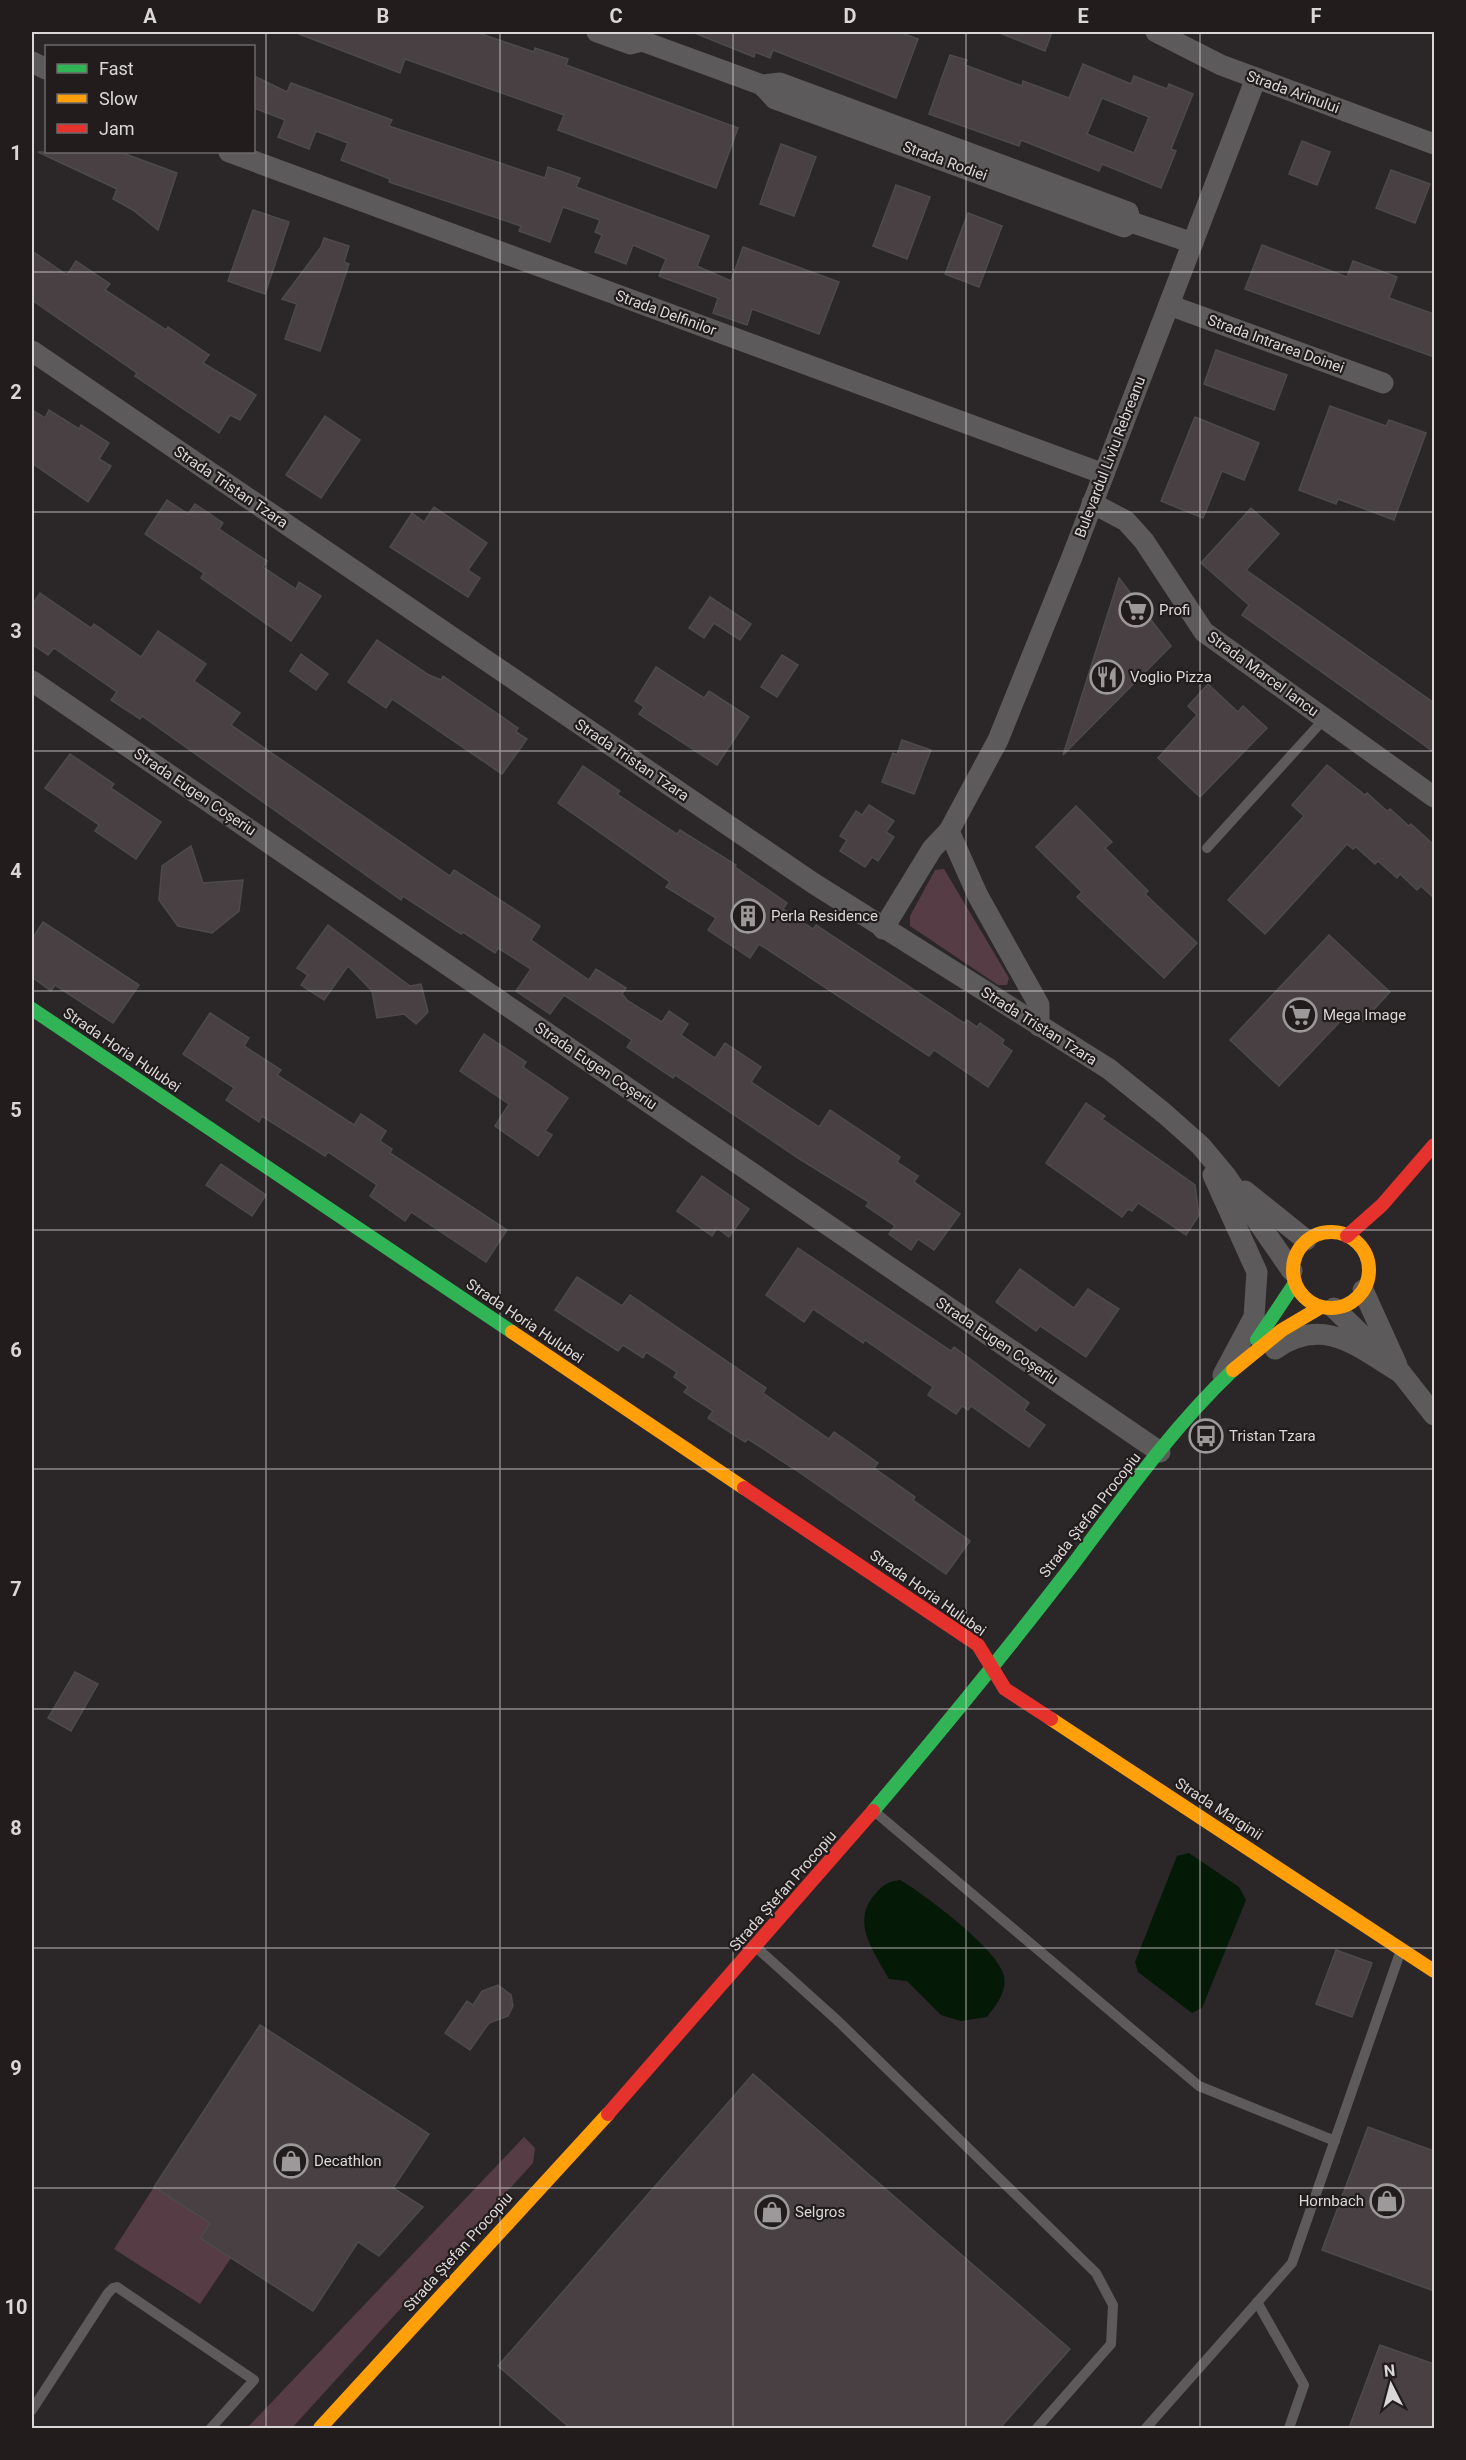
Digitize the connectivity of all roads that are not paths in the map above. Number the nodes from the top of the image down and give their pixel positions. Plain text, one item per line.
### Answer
1 (597, 32) edge
2 (1156, 32) edge
3 (638, 36) edge
4 (1256, 78) junction
5 (1434, 144) edge
6 (232, 153) edge
7 (1192, 243) junction
8 (1169, 305) junction
9 (32, 351) edge
10 (1383, 383) dead end
11 (1104, 474) junction
12 (1092, 503) junction
13 (32, 681) edge
14 (1325, 718) junction
15 (1434, 797) edge
16 (949, 831) junction
17 (1207, 848) dead end
18 (883, 929) junction
19 (32, 1009) edge
20 (1039, 1026) junction
21 (1434, 1145) edge
22 (1201, 1146) junction
23 (1226, 1176) junction
24 (1382, 1205) junction
25 (1347, 1236) junction
26 (1306, 1240) junction
27 (1366, 1255) junction
28 (1293, 1277) junction
29 (1363, 1290) junction
30 (1327, 1307) junction
31 (1248, 1355) junction
32 (1401, 1373) junction
33 (1220, 1381) junction
34 (1434, 1415) edge
35 (1160, 1452) junction
36 (993, 1667) junction
37 (874, 1811) junction
38 (757, 1948) junction
39 (1402, 1949) junction
40 (1434, 1971) edge
41 (1335, 2141) junction
42 (1257, 2302) junction
43 (32, 2410) edge
44 (211, 2428) edge
45 (320, 2428) edge
46 (1037, 2428) edge
47 (1146, 2428) edge
48 (1289, 2428) edge

1 - 3 street, Strada Rodiei
2 - 4 street, Strada Arinului
3 - 7 street, Strada Rodiei
4 - 5 street, Strada Arinului
4 - 7 street, Bulevardul Liviu Rebreanu
6 - 11 street, Strada Delfinilor
7 - 8 street, Bulevardul Liviu Rebreanu
8 - 10 street, Strada Intrarea Doinei
8 - 11 street, Bulevardul Liviu Rebreanu
9 - 18 street, Strada Tristan Tzara
11 - 12 street, Bulevardul Liviu Rebreanu
12 - 14 street, Strada Marcel Iancu
12 - 16 street, Bulevardul Liviu Rebreanu
13 - 35 street, Strada Eugen Coșeriu
14 - 15 street, Strada Marcel Iancu
14 - 17 lane
16 - 18 street, Bulevardul Liviu Rebreanu
16 - 20 street
18 - 20 street, Strada Tristan Tzara
19 - 36 street, Strada Horia Hulubei
20 - 22 street, Strada Tristan Tzara
21 - 24 street
22 - 23 street, Strada Tristan Tzara
22 - 33 street
23 - 26 street, Strada Tristan Tzara
23 - 28 street, Strada Tristan Tzara
24 - 25 street
24 - 27 street
25 - 26 street
25 - 27 street
26 - 28 street
27 - 29 street
28 - 30 street
28 - 31 street, Strada Ștefan Procopiu
29 - 30 street
29 - 32 street
30 - 31 street, Strada Ștefan Procopiu
30 - 32 street
31 - 33 street, Strada Ștefan Procopiu
32 - 33 street
32 - 34 street
33 - 35 street, Strada Ștefan Procopiu
35 - 36 street, Strada Ștefan Procopiu
36 - 37 street, Strada Ștefan Procopiu
36 - 39 street, Strada Marginii
37 - 38 street, Strada Ștefan Procopiu
37 - 41 lane
38 - 45 street, Strada Ștefan Procopiu
38 - 46 lane
39 - 40 street, Strada Marginii
39 - 41 lane
41 - 42 lane
42 - 47 lane
42 - 48 lane
43 - 44 lane

